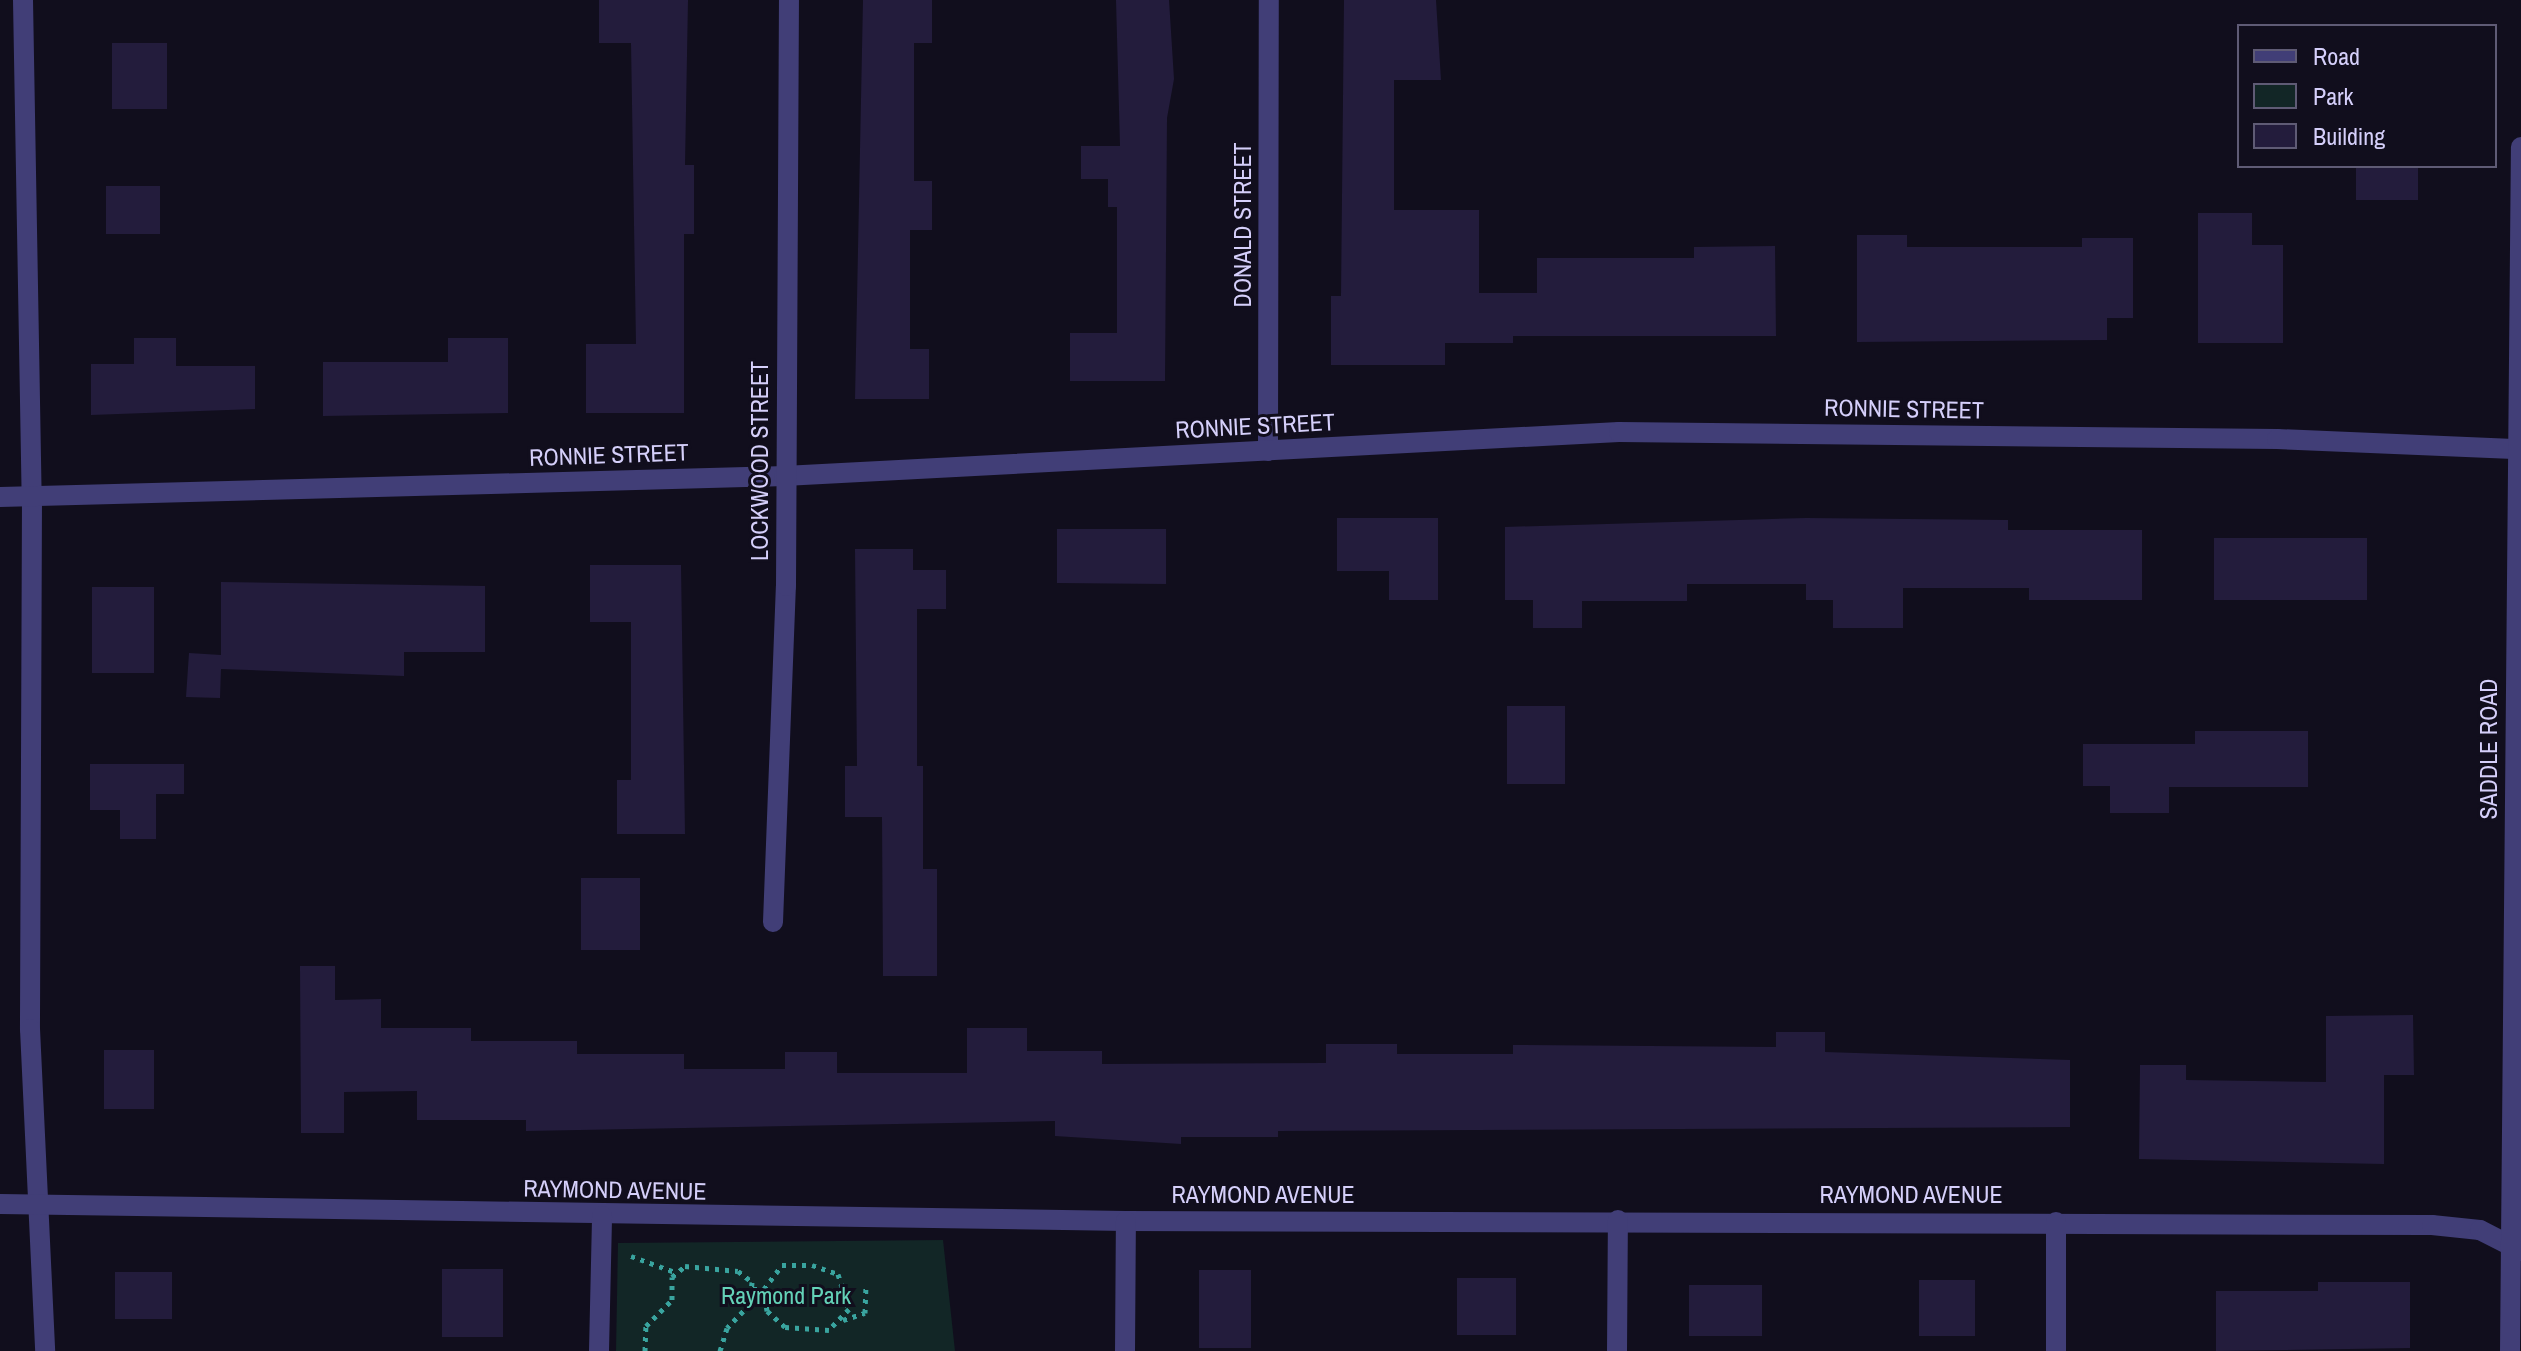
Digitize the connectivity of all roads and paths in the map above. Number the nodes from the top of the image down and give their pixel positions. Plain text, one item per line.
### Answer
1 (23, 0) edge
2 (789, 0) edge
3 (1269, 0) edge
4 (2521, 147) edge
5 (2514, 449) junction
6 (1268, 451) junction
7 (784, 476) junction
8 (0, 497) edge
9 (32, 497) junction
10 (773, 922) dead end
11 (35, 1203) junction
12 (0, 1204) edge
13 (602, 1216) junction
14 (1618, 1220) junction
15 (1126, 1221) junction
16 (2056, 1222) junction
17 (2516, 1247) edge
18 (601, 1249) junction
19 (675, 1272) junction
20 (866, 1287) dead end
21 (753, 1289) junction
22 (764, 1289) junction
23 (843, 1320) junction
24 (45, 1351) edge
25 (599, 1351) edge
26 (645, 1351) edge
27 (720, 1351) edge
28 (1125, 1351) edge
29 (1617, 1351) edge
30 (2056, 1351) edge
31 (2510, 1351) edge

1 - 9 street
2 - 7 street, LOCKWOOD STREET
3 - 6 street, DONALD STREET
4 - 5 street, SADDLE ROAD
5 - 6 street, RONNIE STREET
5 - 17 street, SADDLE ROAD
6 - 7 street, RONNIE STREET
7 - 9 street, RONNIE STREET
7 - 10 street, LOCKWOOD STREET
8 - 9 street, RONNIE STREET
9 - 11 street
11 - 12 street, RAYMOND AVENUE
11 - 13 street, RAYMOND AVENUE
11 - 24 street
13 - 15 street, RAYMOND AVENUE
13 - 18 street
14 - 15 street, RAYMOND AVENUE
14 - 16 street, RAYMOND AVENUE
14 - 29 street
15 - 28 street
16 - 17 street, RAYMOND AVENUE
16 - 30 street
17 - 31 street, SADDLE ROAD
18 - 19 path
18 - 25 street
19 - 21 path
19 - 26 path
20 - 23 path
21 - 22 path
21 - 27 path
22 - 23 path
22 - 23 path

